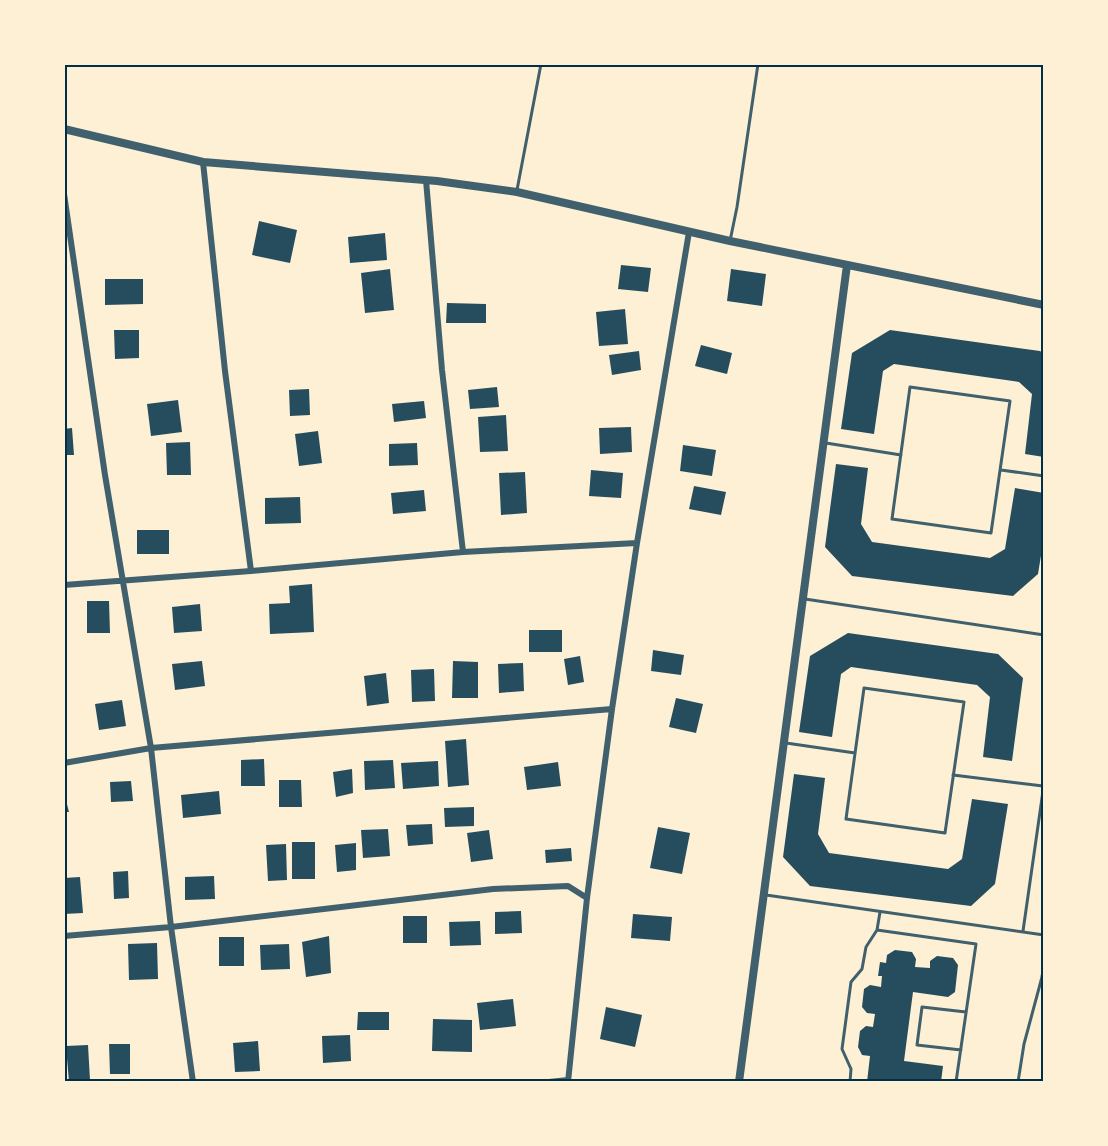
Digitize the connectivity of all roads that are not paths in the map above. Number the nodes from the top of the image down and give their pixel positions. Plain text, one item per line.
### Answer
1 (541, 64) edge
2 (758, 64) edge
3 (64, 129) edge
4 (202, 162) junction
5 (426, 180) junction
6 (517, 192) junction
7 (64, 194) edge
8 (689, 232) junction
9 (730, 241) junction
10 (847, 264) junction
11 (1044, 304) edge
12 (824, 443) junction
13 (901, 455) junction
14 (1000, 470) junction
15 (1044, 476) edge
16 (637, 543) junction
17 (463, 552) junction
18 (251, 571) junction
19 (123, 580) junction
20 (64, 585) edge
21 (803, 598) junction
22 (1044, 635) edge
23 (612, 709) junction
24 (784, 743) junction
25 (151, 748) junction
26 (855, 753) junction
27 (64, 763) edge
28 (953, 775) junction
29 (1043, 785) edge
30 (764, 895) junction
31 (587, 898) junction
32 (880, 912) junction
33 (171, 927) junction
34 (878, 930) junction
35 (1023, 932) junction
36 (1044, 935) edge
37 (64, 936) edge
38 (1044, 968) edge
39 (1043, 977) edge
40 (966, 1012) junction
41 (960, 1050) junction
42 (568, 1081) edge
43 (193, 1082) edge
44 (549, 1082) edge
45 (739, 1082) edge
46 (850, 1082) edge
47 (956, 1082) edge
48 (1018, 1082) edge

1 - 6 lane
2 - 9 lane
3 - 4 street
4 - 5 street
4 - 18 street
5 - 6 street
5 - 17 street
6 - 8 street
7 - 19 street
8 - 9 street
8 - 16 street
9 - 10 street
10 - 11 street
10 - 12 street
12 - 13 lane
12 - 21 street
13 - 14 lane
13 - 14 lane
14 - 15 lane
16 - 17 street
16 - 23 street
17 - 18 street
18 - 19 street
19 - 20 street
19 - 25 street
21 - 22 lane
21 - 24 street
23 - 25 street
23 - 31 street
24 - 26 lane
24 - 30 street
25 - 27 street
25 - 33 street
26 - 28 lane
26 - 28 lane
28 - 29 lane
29 - 35 lane
30 - 32 lane
30 - 45 street
31 - 33 street
31 - 42 street
32 - 34 lane
32 - 35 lane
33 - 37 street
33 - 43 street
34 - 40 lane
34 - 46 lane
35 - 36 lane
38 - 39 lane
39 - 48 lane
40 - 41 lane
40 - 41 lane
41 - 47 lane
42 - 44 street

